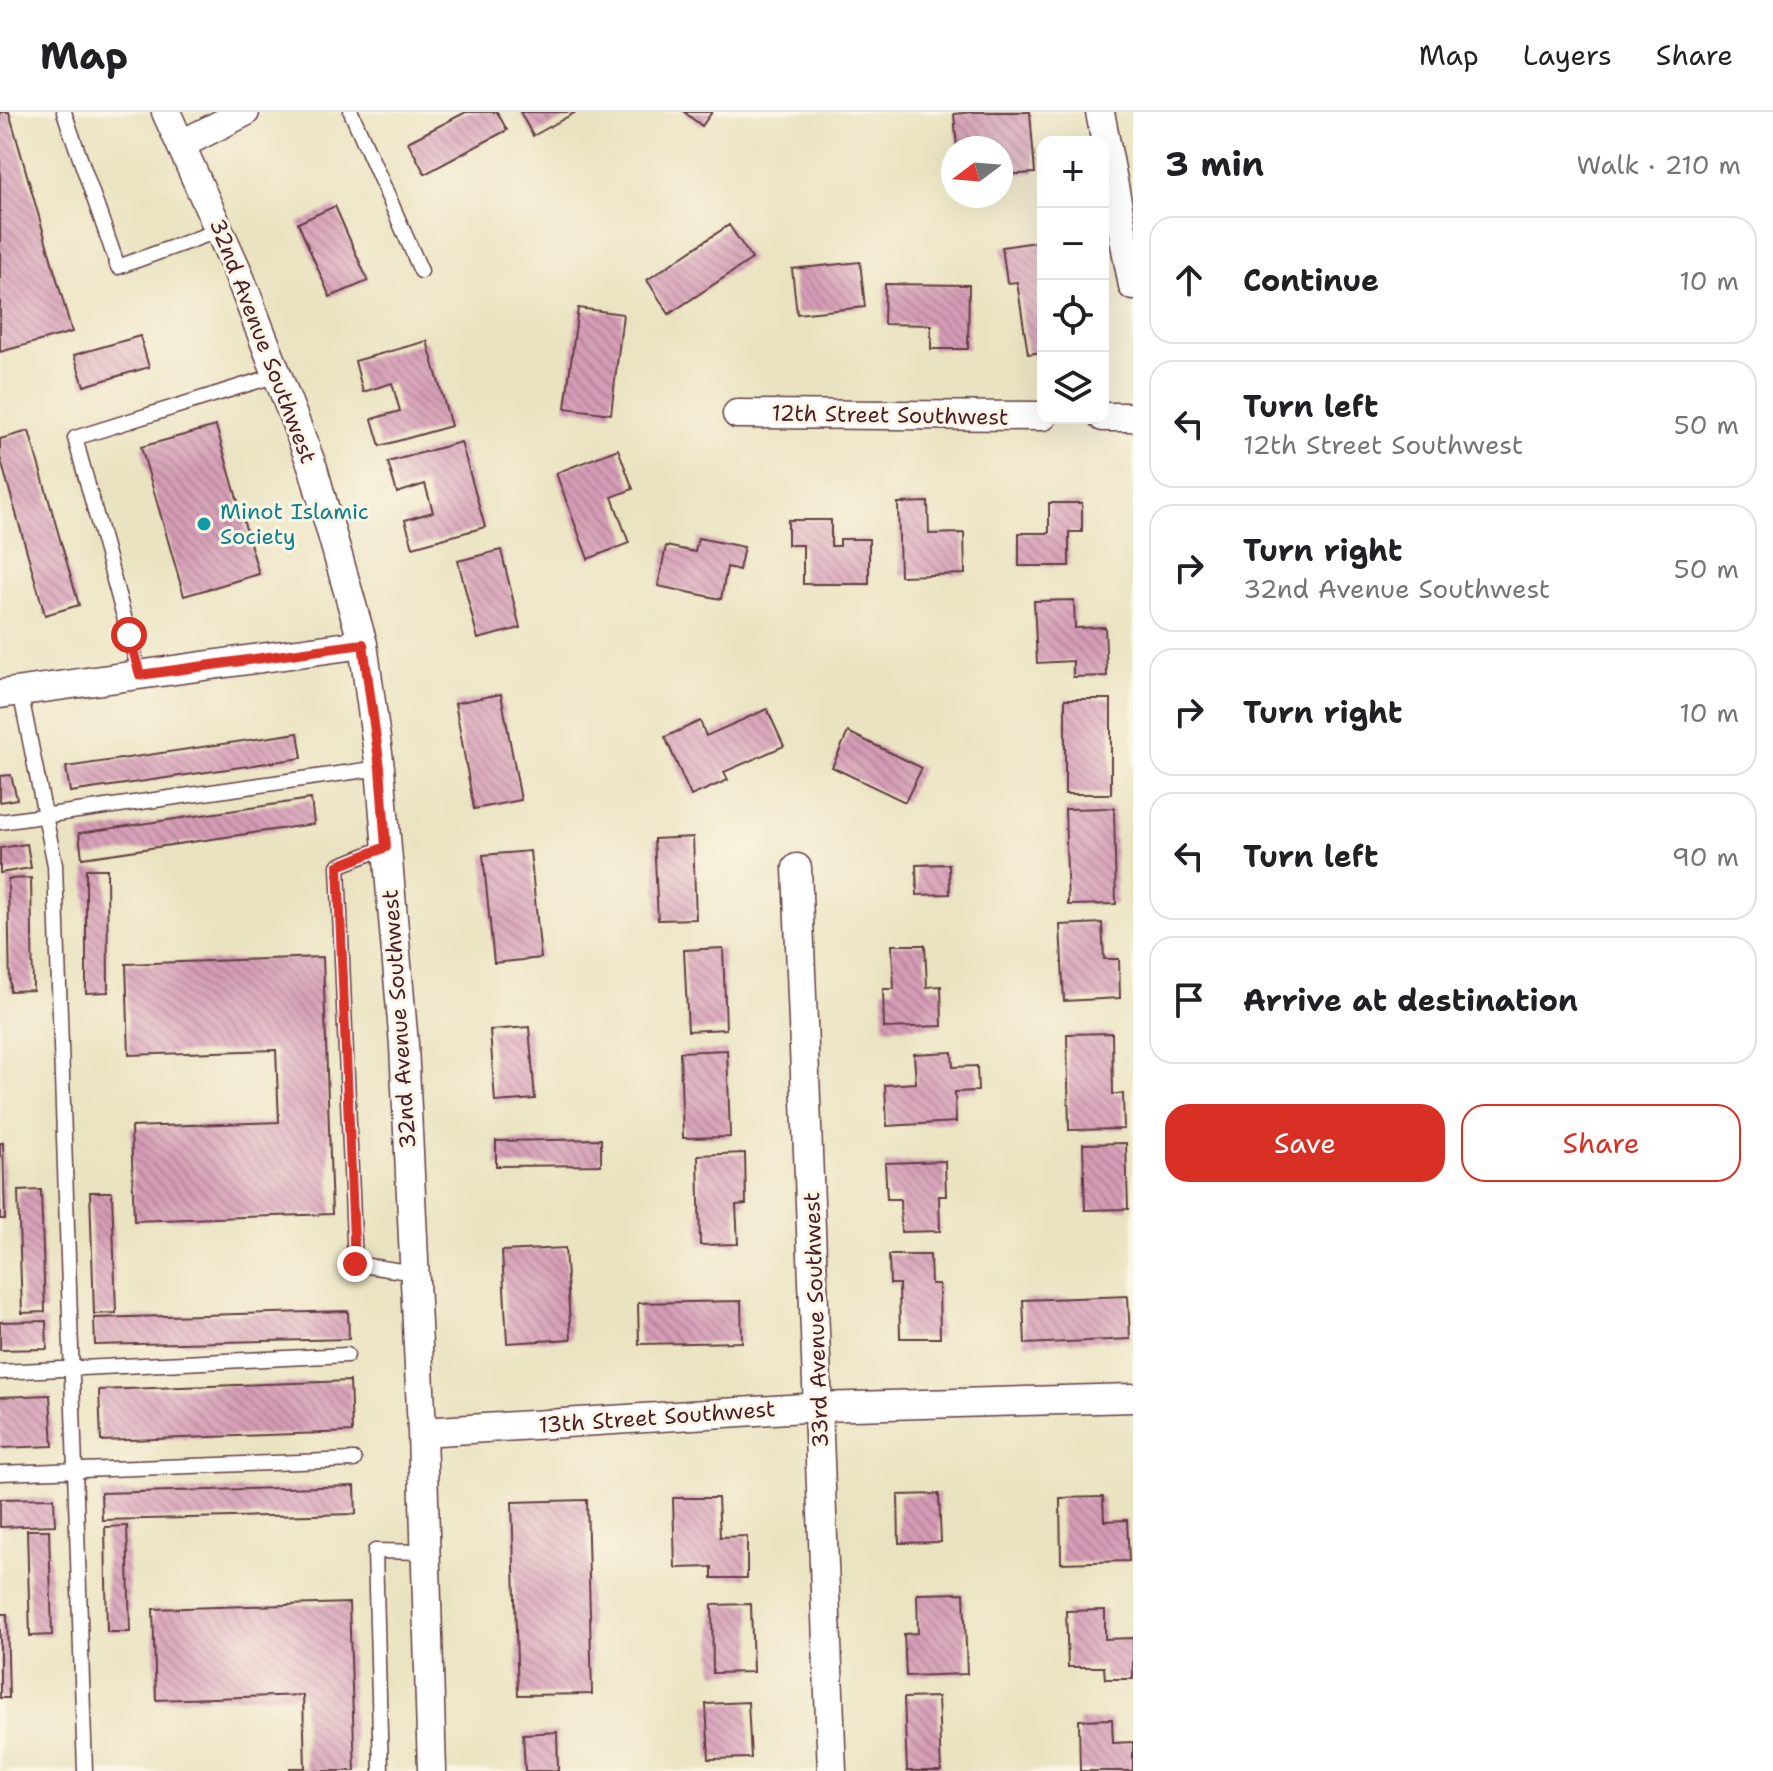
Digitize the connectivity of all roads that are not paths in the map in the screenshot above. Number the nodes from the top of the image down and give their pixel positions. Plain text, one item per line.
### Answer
1 (64, 112) edge
2 (166, 112) edge
3 (245, 112) edge
4 (351, 112) edge
5 (1100, 112) edge
6 (182, 144) junction
7 (220, 230) junction
8 (421, 271) dead end
9 (1133, 286) edge
10 (277, 375) junction
11 (737, 414) dead end
12 (1037, 416) edge
13 (1109, 417) edge
14 (1133, 417) edge
15 (363, 644) junction
16 (140, 675) junction
17 (10, 692) edge
18 (380, 768) junction
19 (47, 814) junction
20 (0, 822) edge
21 (386, 847) junction
22 (797, 868) dead end
23 (415, 1273) junction
24 (347, 1355) dead end
25 (73, 1370) junction
26 (0, 1372) edge
27 (1133, 1398) edge
28 (819, 1407) junction
29 (422, 1432) junction
30 (354, 1460) dead end
31 (76, 1471) junction
32 (0, 1473) edge
33 (425, 1552) junction
34 (85, 1771) edge
35 (381, 1771) edge
36 (432, 1771) edge
37 (832, 1771) edge

1 - 7 lane
2 - 6 street, 32nd Avenue Southwest
3 - 6 street
4 - 8 lane
5 - 9 street
6 - 7 street, 32nd Avenue Southwest
7 - 10 street, 32nd Avenue Southwest
10 - 15 street, 32nd Avenue Southwest
10 - 16 lane
11 - 12 street, 12th Street Southwest
13 - 14 street
15 - 16 street
15 - 18 street, 32nd Avenue Southwest
16 - 17 street
17 - 19 lane
18 - 19 lane
18 - 21 street, 32nd Avenue Southwest
19 - 20 lane
19 - 25 lane
21 - 23 street, 32nd Avenue Southwest
21 - 23 lane
22 - 28 street, 33rd Avenue Southwest
23 - 29 street, 32nd Avenue Southwest
24 - 25 lane
25 - 26 lane
25 - 31 lane
27 - 28 street, 13th Street Southwest
28 - 29 street, 13th Street Southwest
28 - 37 street, 33rd Avenue Southwest
29 - 33 street, 32nd Avenue Southwest
30 - 31 lane
31 - 32 lane
31 - 34 lane
33 - 35 lane
33 - 36 street, 32nd Avenue Southwest

